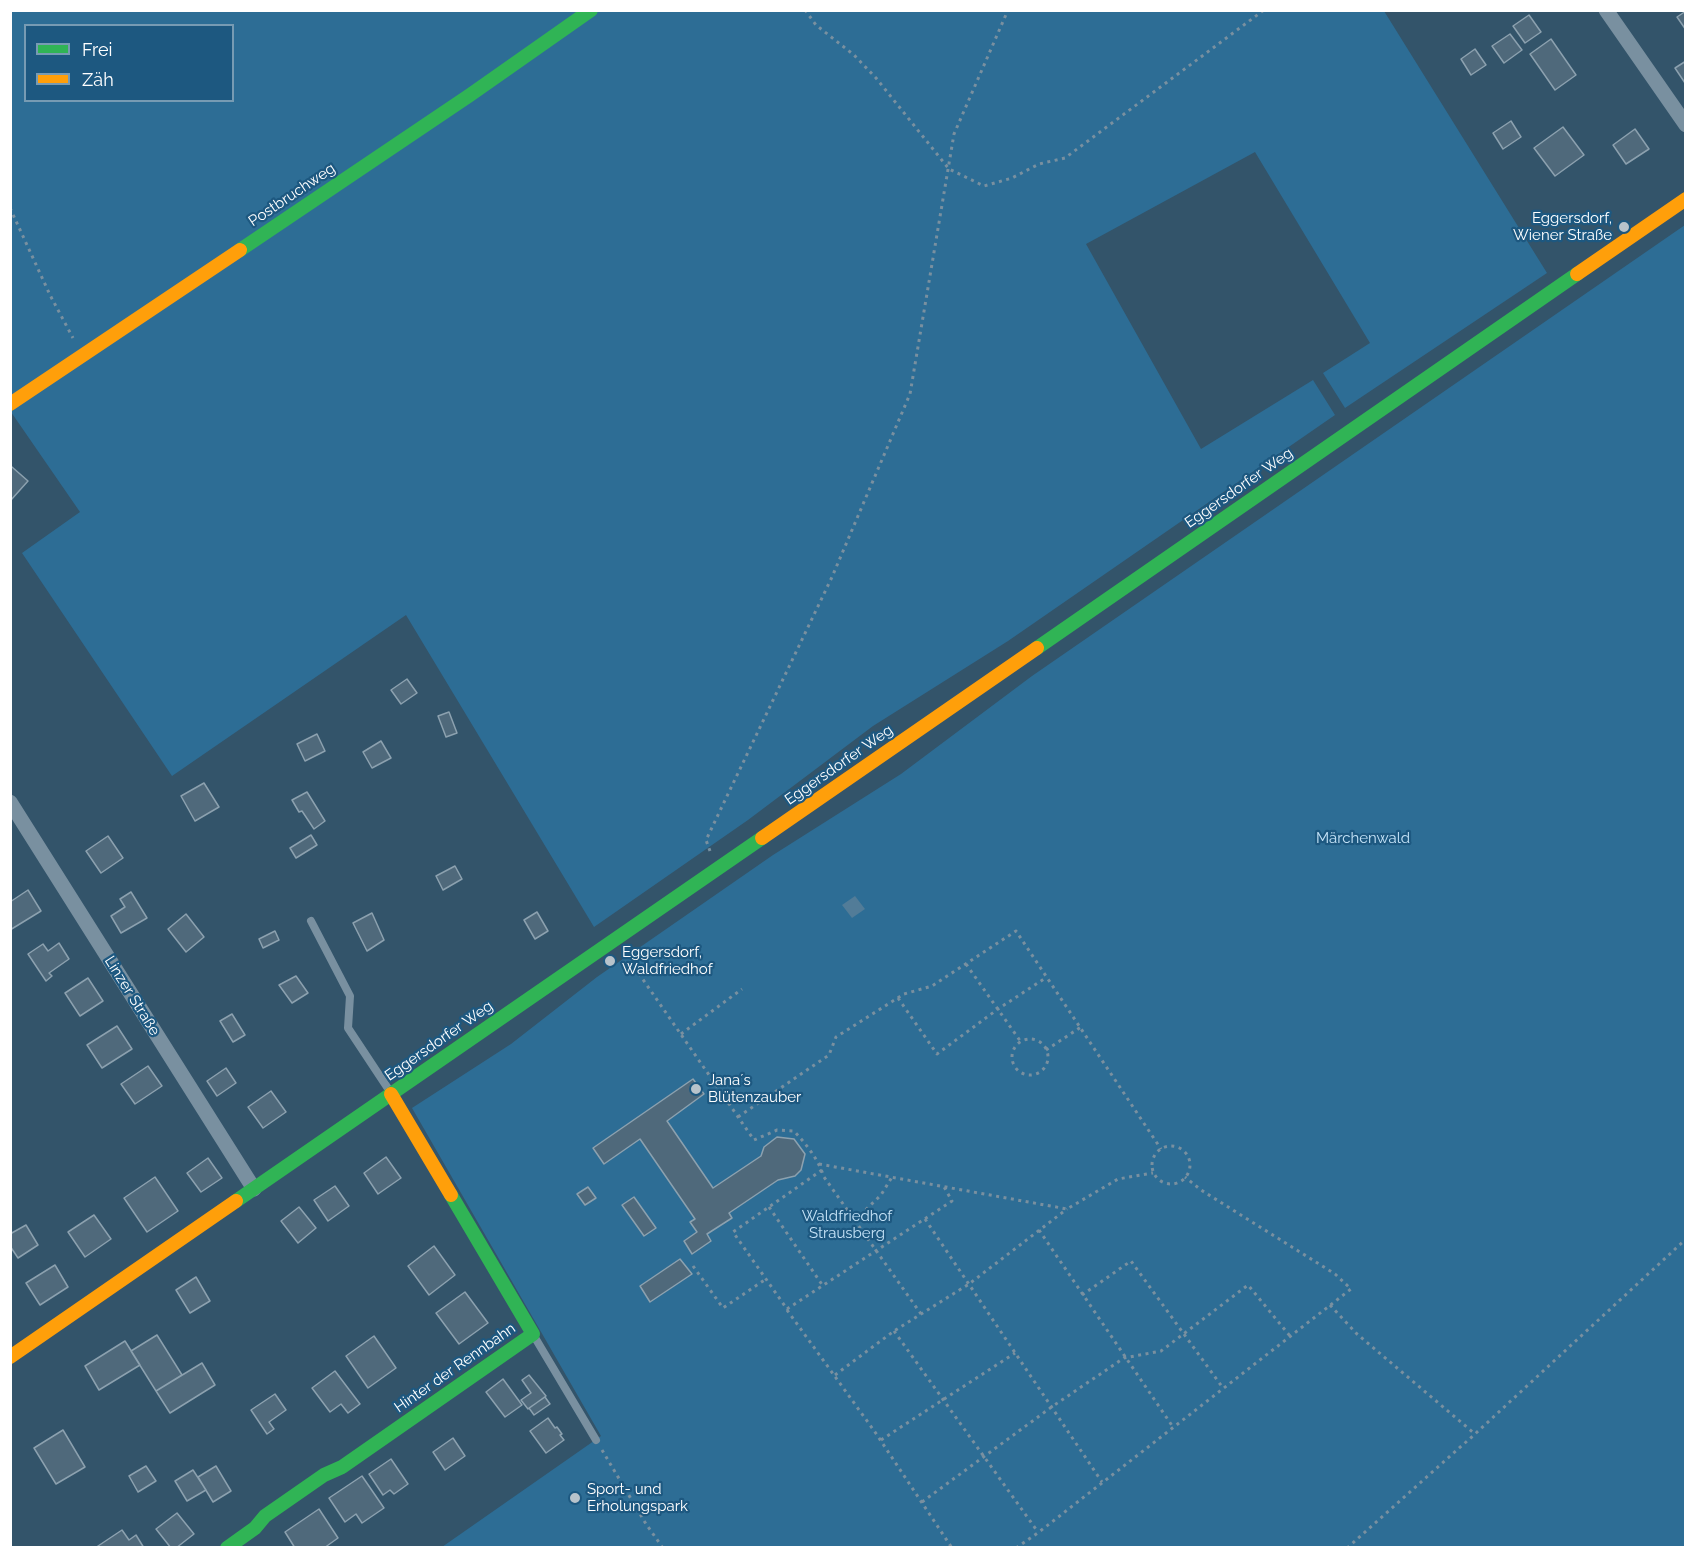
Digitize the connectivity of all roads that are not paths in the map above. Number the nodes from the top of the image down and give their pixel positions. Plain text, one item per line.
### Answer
1 (591, 10) edge
2 (1606, 10) edge
3 (1686, 125) edge
4 (1686, 199) edge
5 (10, 404) edge
6 (10, 802) edge
7 (311, 921) dead end
8 (391, 1094) junction
9 (254, 1189) junction
10 (533, 1334) junction
11 (12, 1353) edge
12 (596, 1440) road end
13 (227, 1548) edge

1 - 5 main road, Postbruchweg
2 - 3 street
4 - 8 main road, Eggersdorfer Weg
6 - 9 street, Linzer Straße
7 - 8 lane
8 - 9 main road, Eggersdorfer Weg
8 - 10 main road, Hinter der Rennbahn
9 - 11 main road, Eggersdorfer Weg
10 - 12 lane
10 - 13 main road, Hinter der Rennbahn

